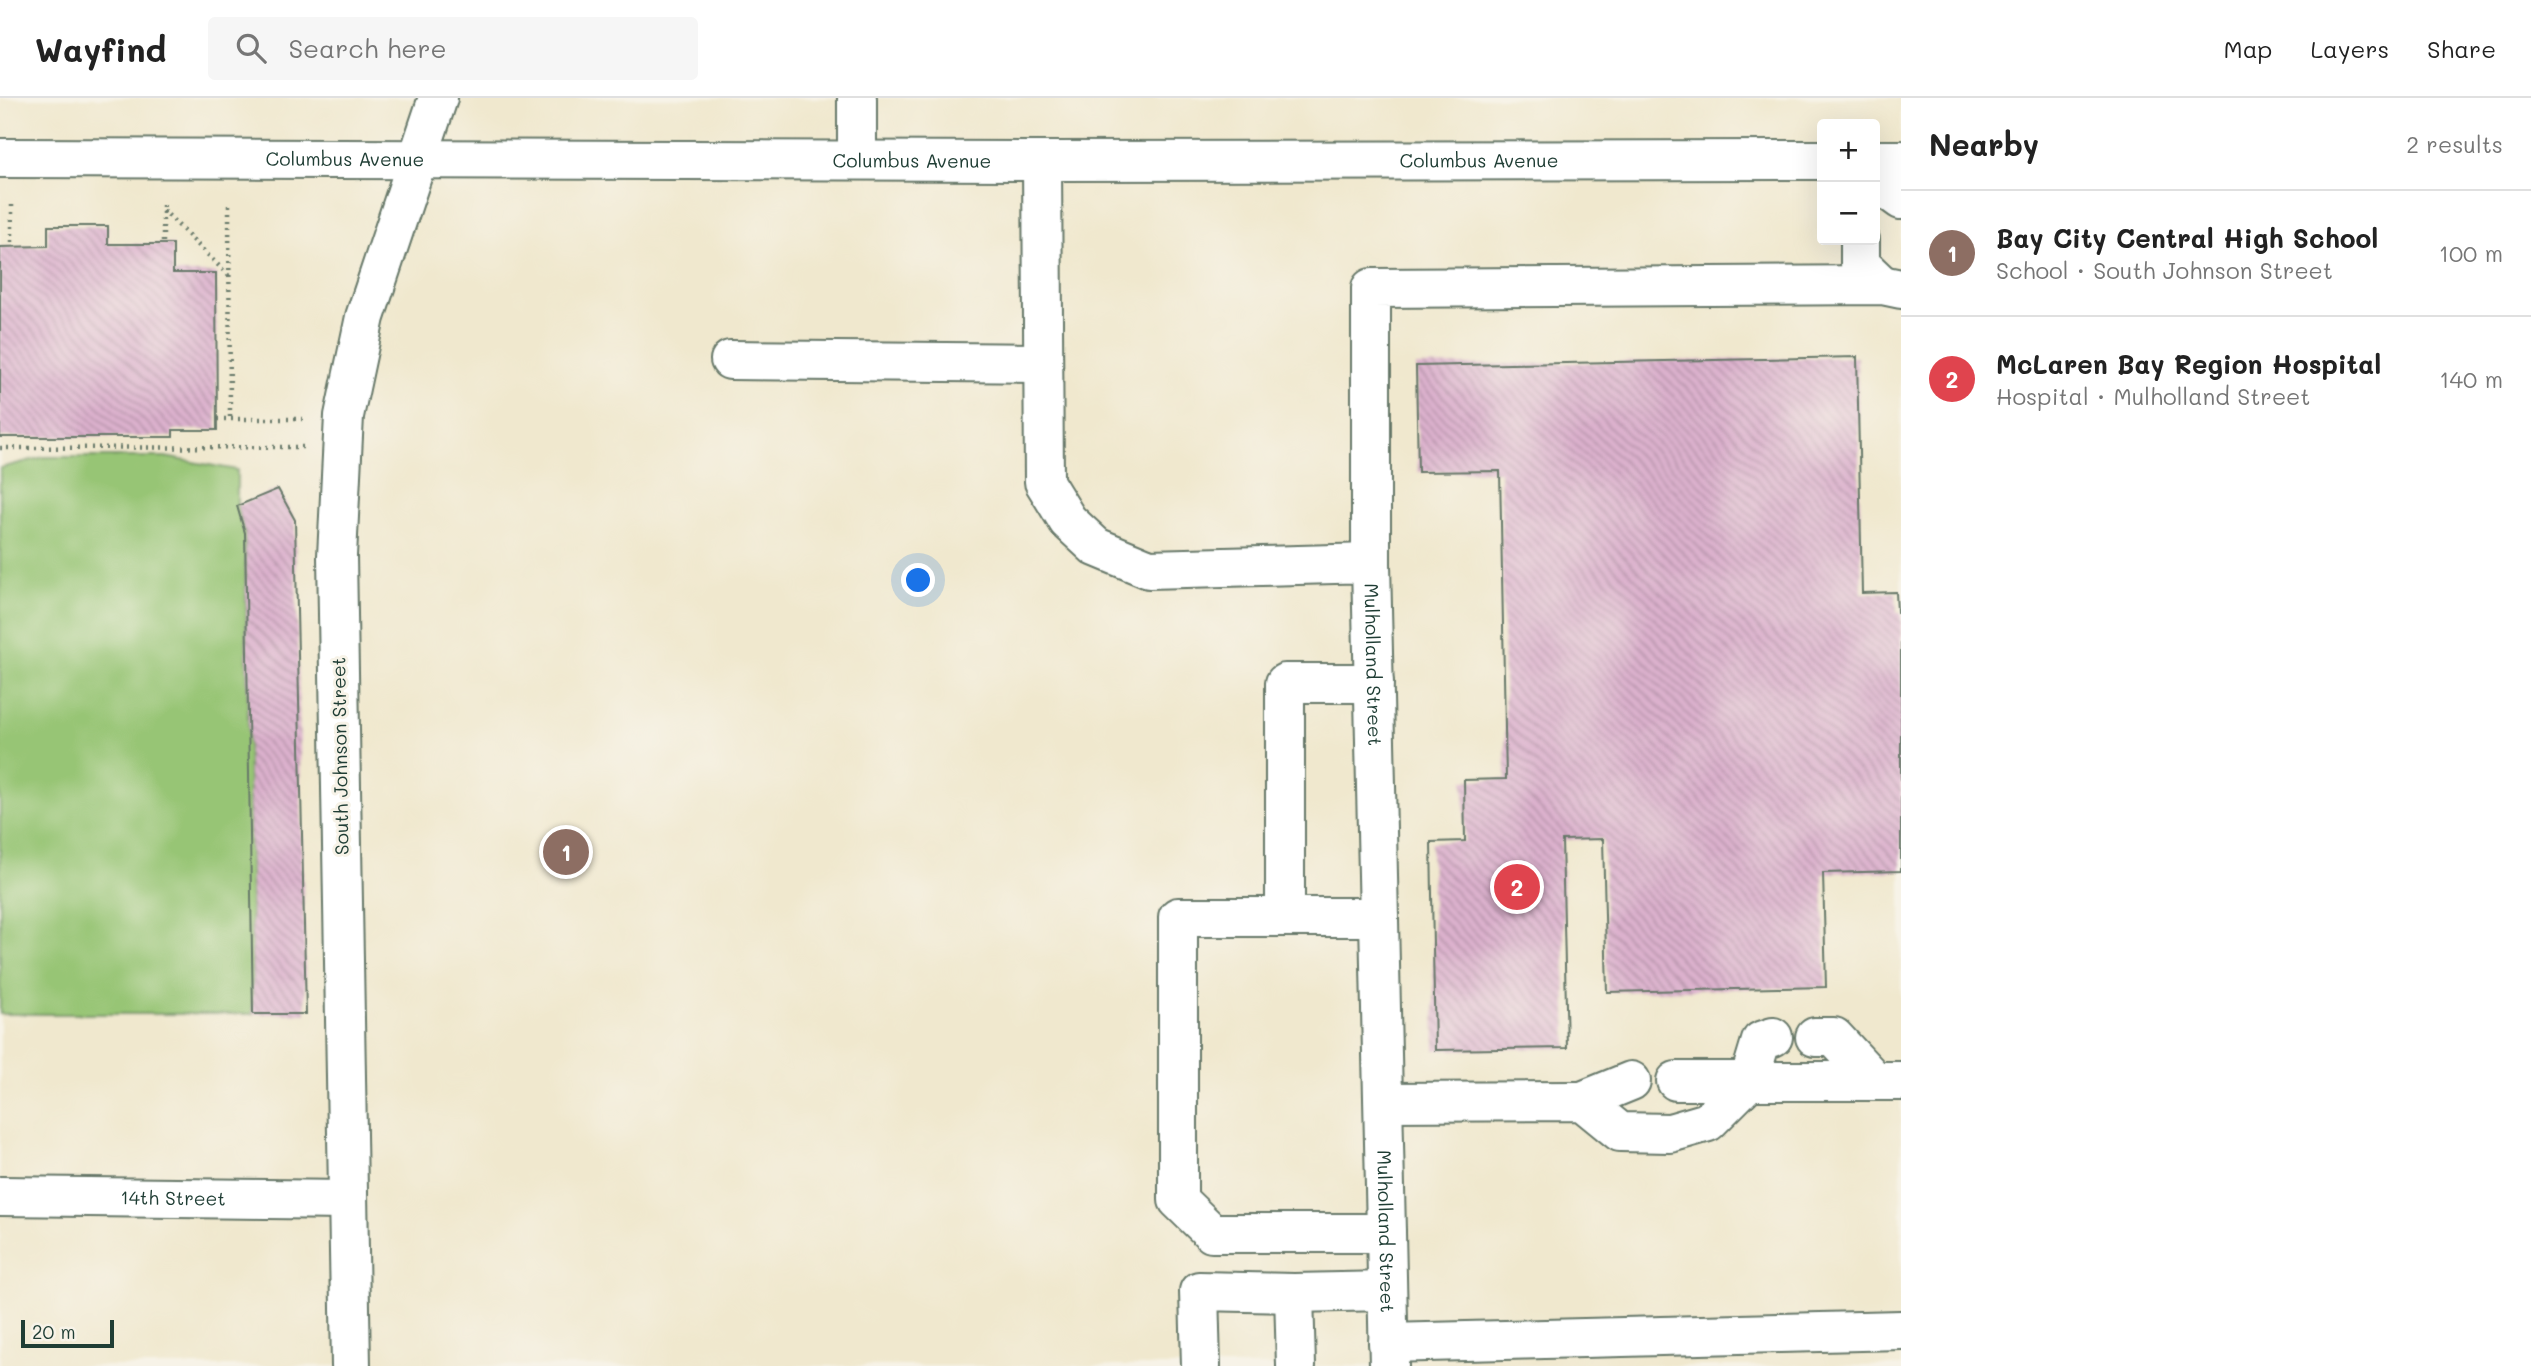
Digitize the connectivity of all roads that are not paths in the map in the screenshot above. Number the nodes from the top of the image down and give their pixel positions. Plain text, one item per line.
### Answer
1 (438, 98) edge
2 (857, 98) edge
3 (0, 158) edge
4 (418, 158) junction
5 (857, 160) junction
6 (1817, 160) edge
7 (1042, 161) junction
8 (1860, 245) edge
9 (1895, 282) edge
10 (730, 360) dead end
11 (1043, 363) junction
12 (1371, 563) junction
13 (1374, 683) junction
14 (1285, 918) junction
15 (1379, 918) junction
16 (1773, 1037) dead end
17 (1815, 1037) dead end
18 (1631, 1081) dead end
19 (1676, 1081) dead end
20 (1749, 1081) junction
21 (1888, 1081) edge
22 (1582, 1101) junction
23 (1384, 1102) junction
24 (0, 1196) edge
25 (347, 1200) junction
26 (1386, 1233) junction
27 (1387, 1291) junction
28 (1293, 1293) junction
29 (1901, 1330) edge
30 (1477, 1353) edge
31 (1389, 1355) edge
32 (351, 1366) edge
33 (1201, 1366) edge
34 (1296, 1366) edge

1 - 4 street, South Johnson Street
2 - 5 street
3 - 4 street, Columbus Avenue
4 - 5 street, Columbus Avenue
4 - 25 street, South Johnson Street
5 - 7 street, Columbus Avenue
6 - 7 street, Columbus Avenue
7 - 11 street, Mulholland Street
8 - 9 street
9 - 12 street
10 - 11 street
11 - 12 street, Mulholland Street
12 - 13 street, Mulholland Street
13 - 14 street
13 - 15 street, Mulholland Street
14 - 15 street
14 - 26 street
15 - 23 street, Mulholland Street
16 - 20 street
17 - 21 street
18 - 22 street
19 - 20 street
20 - 21 street
20 - 22 street
22 - 23 street
23 - 26 street, Mulholland Street
24 - 25 street, 14th Street
25 - 32 street, South Johnson Street
26 - 27 street, Mulholland Street
27 - 28 street
27 - 31 street, Mulholland Street
28 - 33 street
28 - 34 street
29 - 30 street
30 - 31 street

